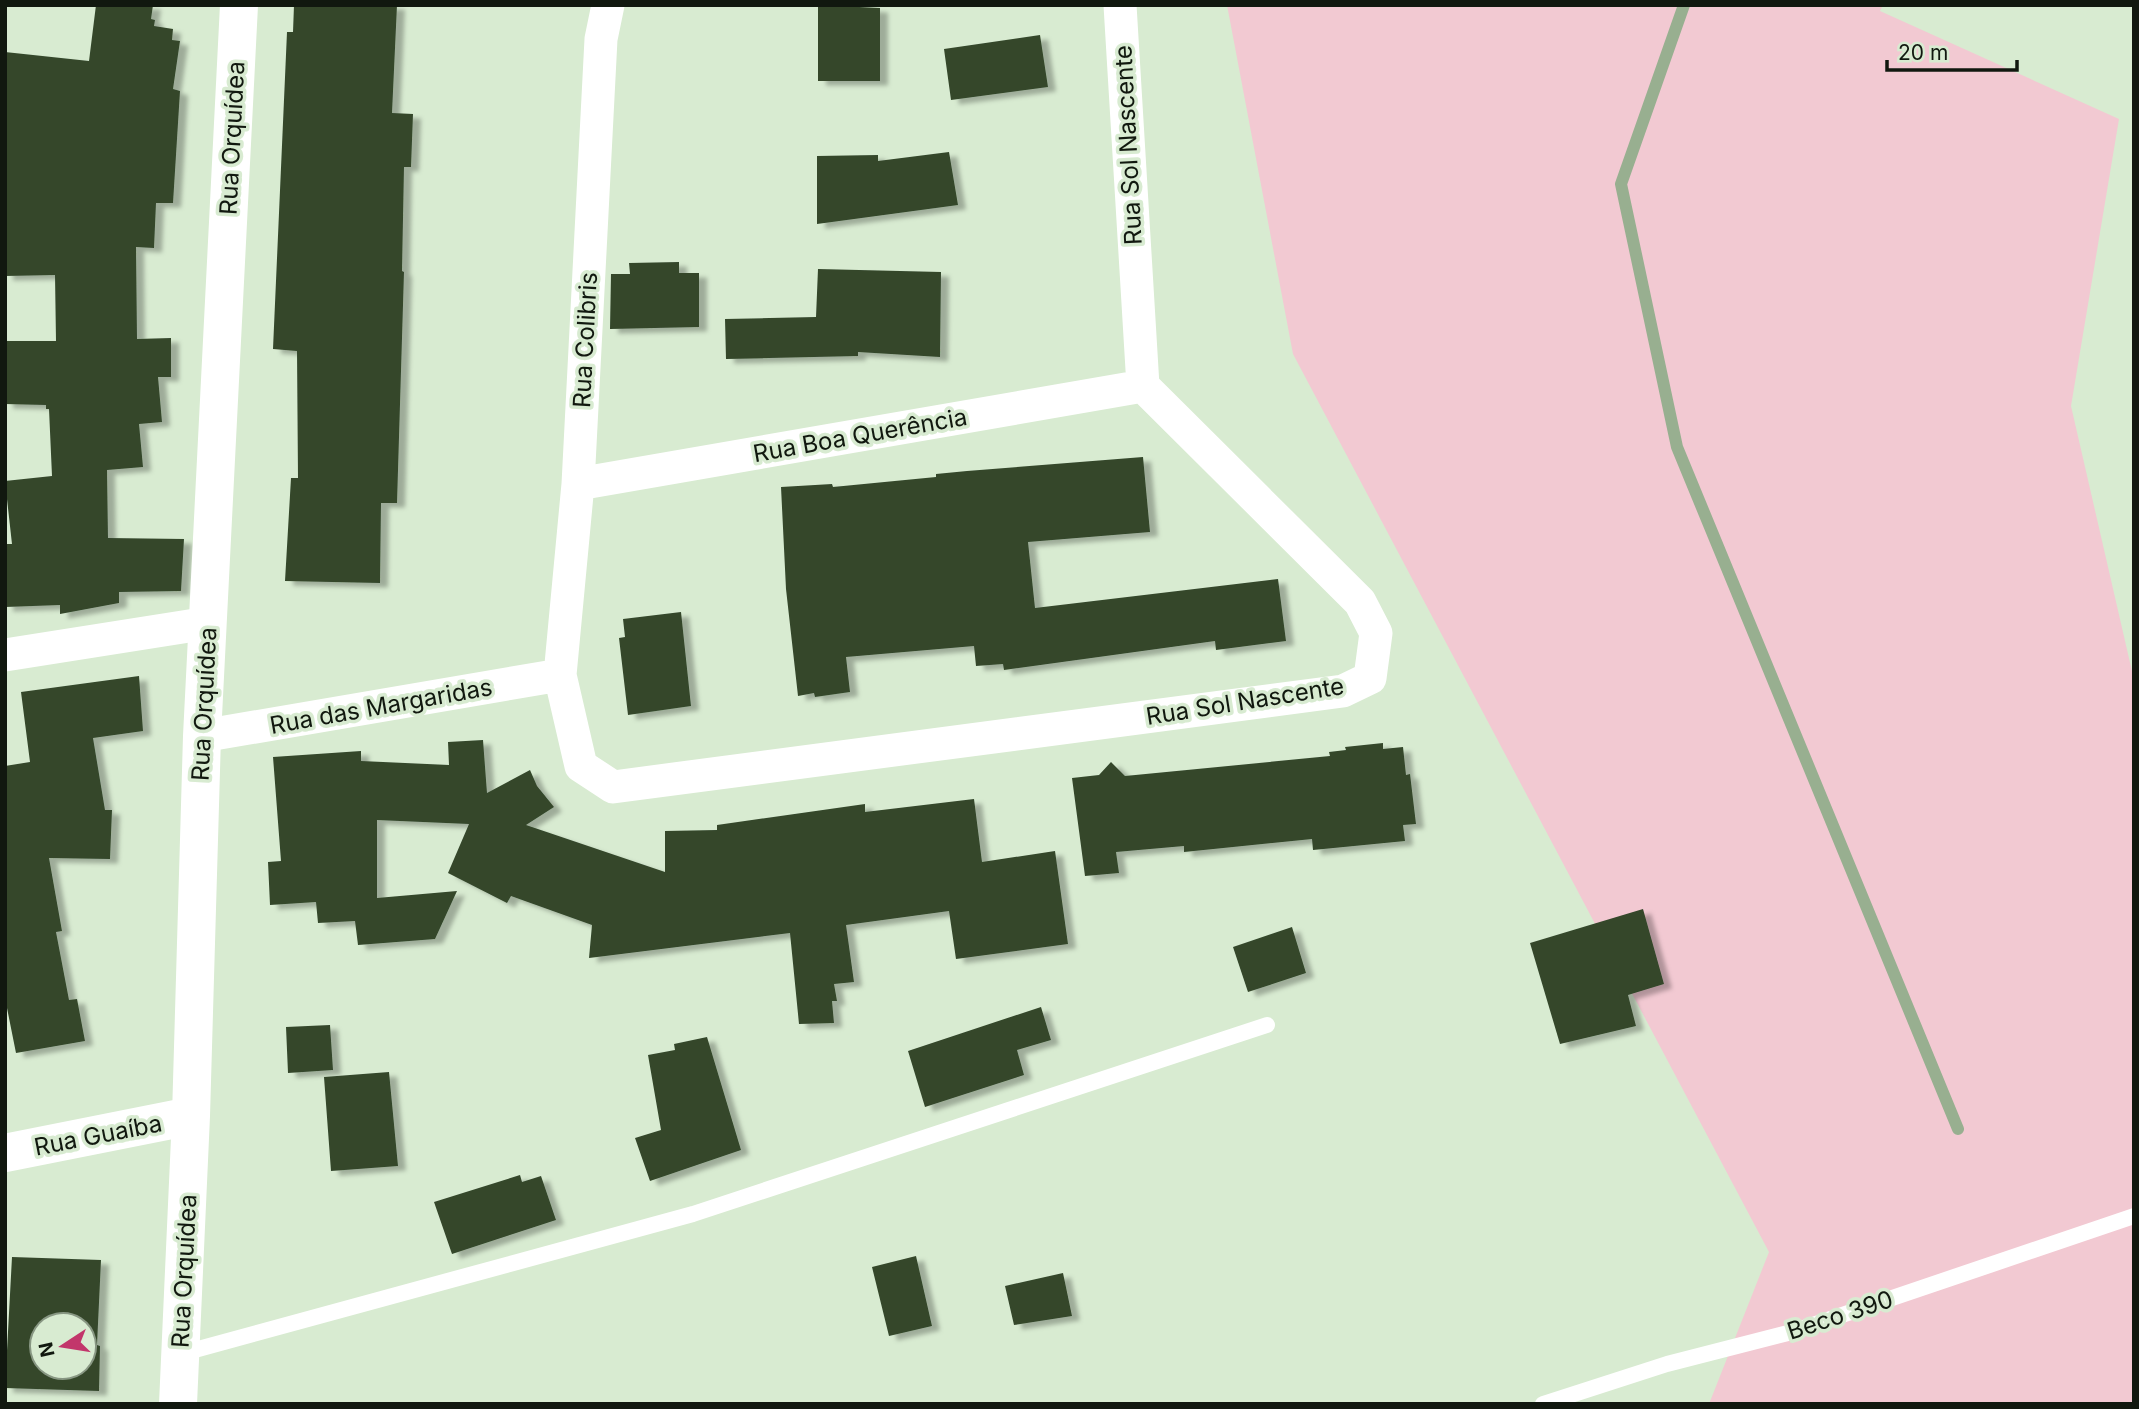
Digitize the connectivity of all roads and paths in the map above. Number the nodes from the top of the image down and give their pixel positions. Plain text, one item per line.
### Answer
1 (239, 5) edge
2 (608, 5) edge
3 (1120, 5) edge
4 (1143, 386) junction
5 (578, 484) junction
6 (208, 623) junction
7 (5, 655) edge
8 (559, 675) junction
9 (202, 736) junction
10 (1267, 1025) dead end
11 (191, 1116) junction
12 (5, 1153) edge
13 (2134, 1216) edge
14 (180, 1354) junction
15 (178, 1404) edge
16 (1543, 1404) edge

1 - 6 street, Rua Orquídea
2 - 5 street, Rua Colibris
3 - 4 street, Rua Sol Nascente
4 - 5 street, Rua Boa Querência
4 - 8 street, Rua Sol Nascente
5 - 8 street, Rua Colibris
6 - 7 street
6 - 9 street, Rua Orquídea
8 - 9 street, Rua das Margaridas
9 - 11 street, Rua Orquídea
10 - 14 lane
11 - 12 street, Rua Guaíba
11 - 14 street, Rua Orquídea
13 - 16 lane, Beco 390
14 - 15 street, Rua Orquídea

